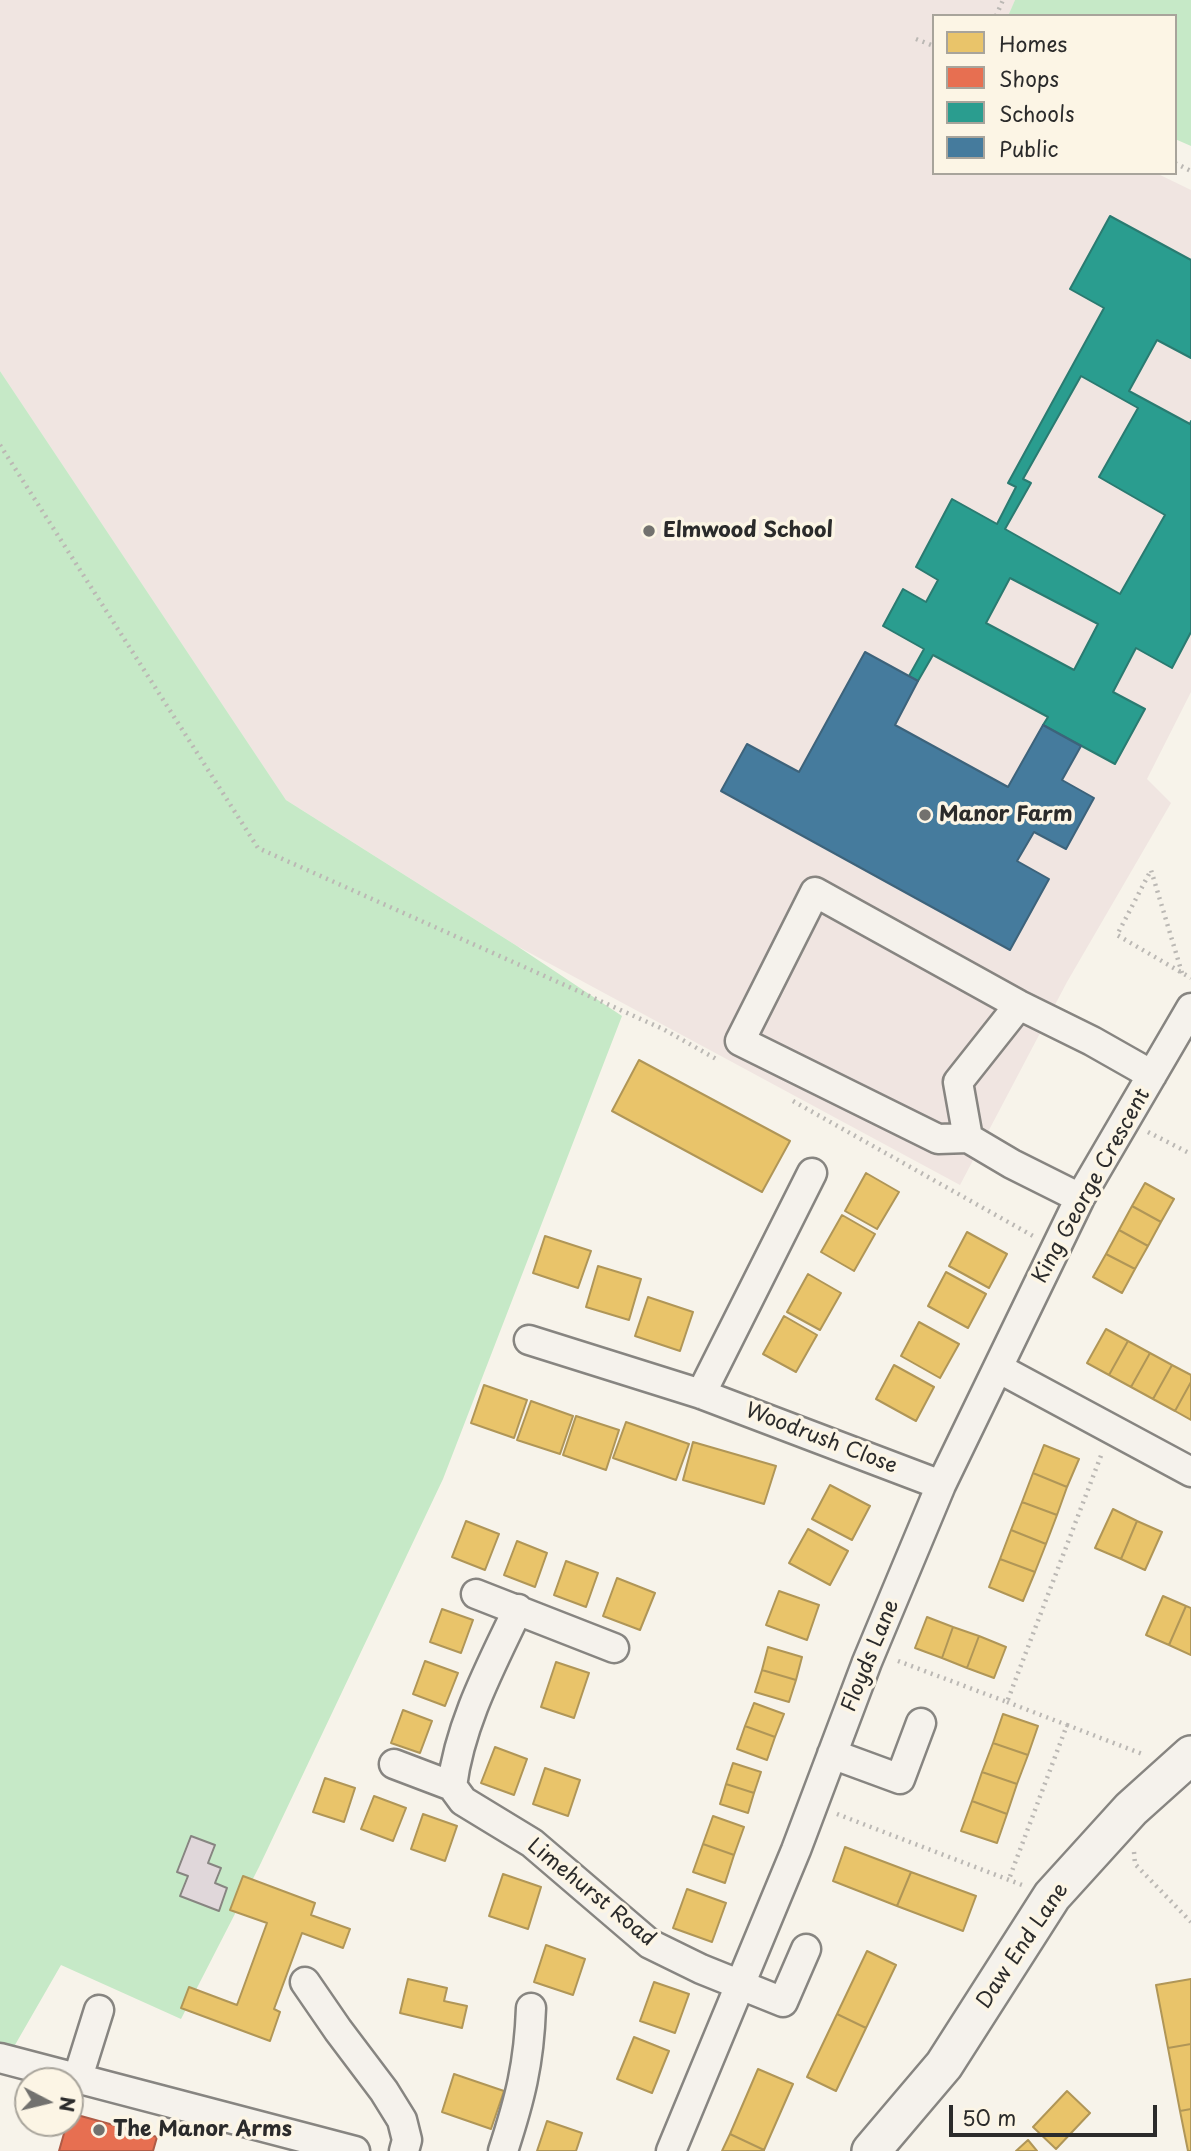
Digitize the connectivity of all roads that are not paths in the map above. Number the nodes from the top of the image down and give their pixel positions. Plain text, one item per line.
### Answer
1 (1019, 1005) junction
2 (1191, 1008) edge
3 (1152, 1075) junction
4 (968, 1138) junction
5 (812, 1174) dead end
6 (1080, 1198) junction
7 (529, 1340) dead end
8 (998, 1368) junction
9 (701, 1394) junction
10 (1191, 1472) edge
11 (941, 1485) junction
12 (476, 1594) dead end
13 (518, 1609) junction
14 (614, 1647) dead end
15 (921, 1723) dead end
16 (832, 1754) junction
17 (1184, 1761) edge
18 (394, 1764) dead end
19 (452, 1786) junction
20 (806, 1949) dead end
21 (305, 1982) dead end
22 (740, 1984) junction
23 (531, 2008) dead end
24 (99, 2010) dead end
25 (0, 2058) edge
26 (37, 2067) edge
27 (81, 2067) edge
28 (84, 2079) edge
29 (355, 2151) edge
30 (404, 2151) edge
31 (503, 2151) edge
32 (671, 2151) edge
33 (871, 2151) edge

1 - 3 street
1 - 4 street
1 - 4 street
2 - 3 street, King George Crescent
3 - 6 street, King George Crescent
4 - 6 street
5 - 9 street
6 - 8 street, King George Crescent
7 - 9 street, Woodrush Close
8 - 10 street
8 - 11 street, Floyds Lane
9 - 11 street, Woodrush Close
11 - 16 street, Floyds Lane
12 - 13 street
13 - 14 street
13 - 19 street
15 - 16 street
16 - 22 street, Floyds Lane
17 - 33 main road, Daw End Lane
18 - 19 street, Limehurst Road
19 - 22 street, Limehurst Road
20 - 22 street, Limehurst Road
21 - 30 street
22 - 32 street, Floyds Lane
23 - 31 street
24 - 27 street
25 - 26 street
28 - 29 street

